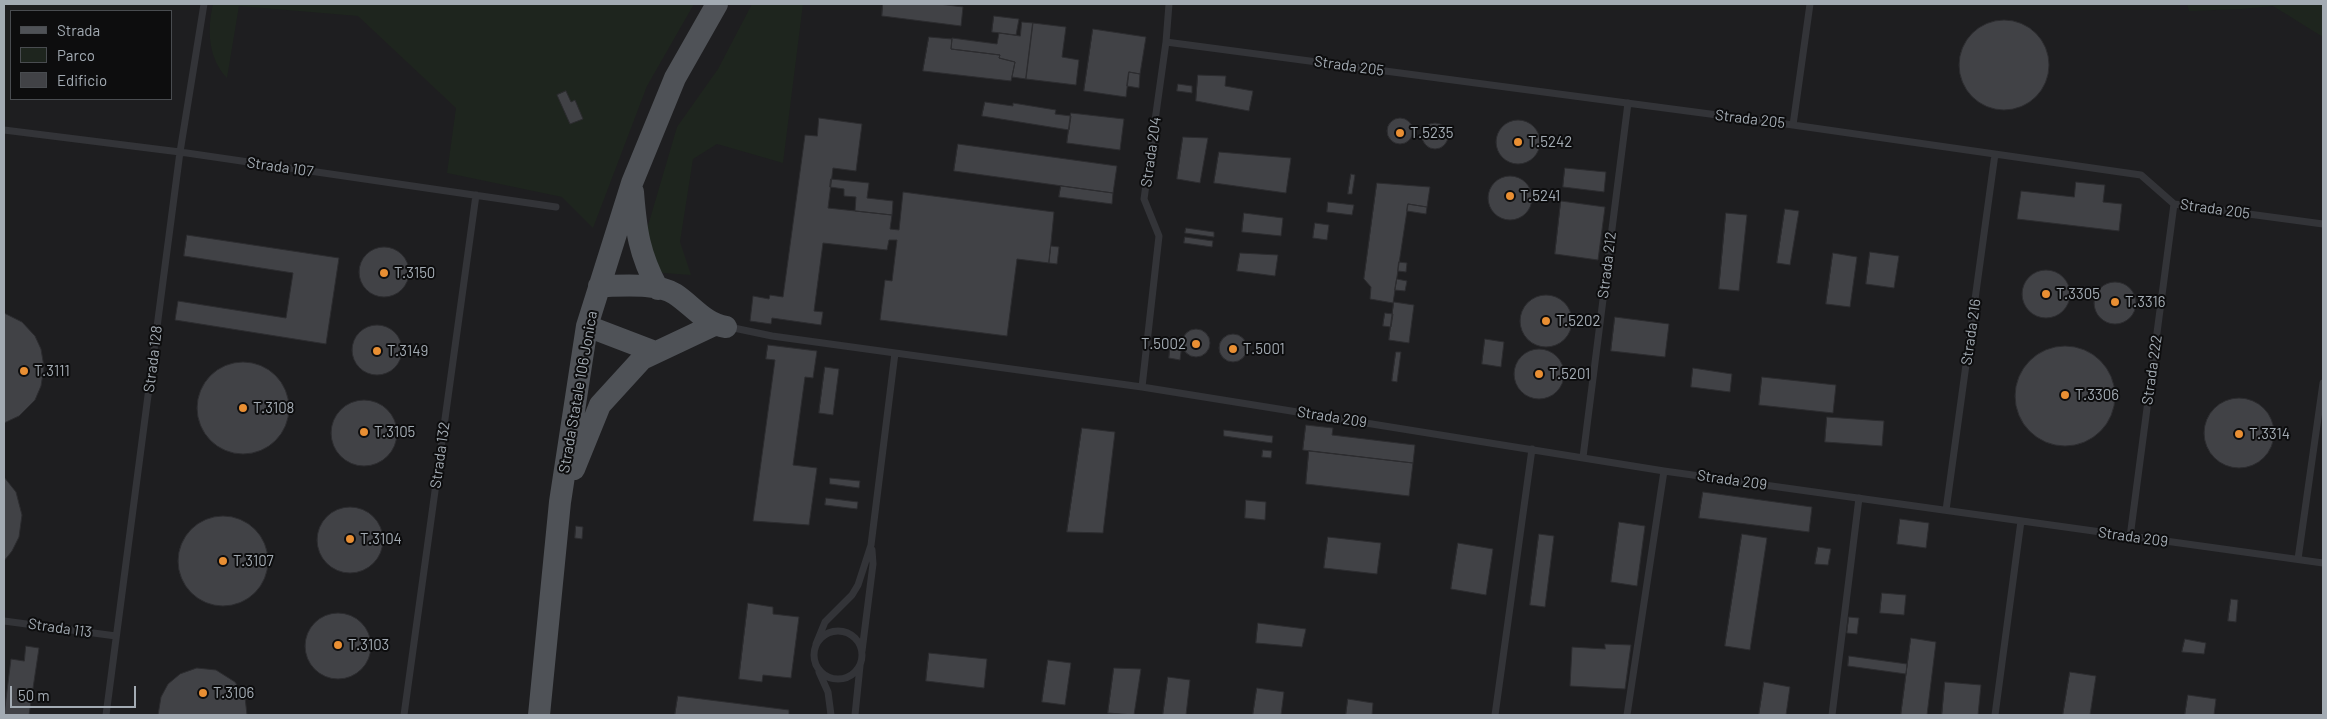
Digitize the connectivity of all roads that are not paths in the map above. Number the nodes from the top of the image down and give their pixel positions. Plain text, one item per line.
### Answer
1 (204, 4) edge
2 (717, 4) edge
3 (1169, 4) edge
4 (1810, 4) edge
5 (1166, 42) junction
6 (1628, 103) junction
7 (1793, 125) junction
8 (4, 130) edge
9 (180, 152) junction
10 (1995, 154) junction
11 (632, 183) junction
12 (476, 195) junction
13 (2174, 204) junction
14 (556, 207) dead end
15 (2323, 224) edge
16 (599, 286) junction
17 (658, 289) junction
18 (587, 326) junction
19 (721, 326) junction
20 (655, 352) junction
21 (894, 353) junction
22 (2323, 382) edge
23 (1142, 388) junction
24 (1532, 449) junction
25 (1583, 457) junction
26 (1664, 471) junction
27 (1859, 498) junction
28 (560, 502) junction
29 (1946, 510) junction
30 (2021, 521) junction
31 (2130, 537) junction
32 (871, 545) junction
33 (2298, 559) junction
34 (2323, 563) edge
35 (4, 621) edge
36 (116, 636) junction
37 (816, 644) junction
38 (861, 657) junction
39 (817, 667) junction
40 (106, 715) edge
41 (404, 715) edge
42 (539, 715) edge
43 (831, 715) edge
44 (855, 715) edge
45 (1495, 715) edge
46 (1627, 715) edge
47 (1832, 715) edge
48 (1995, 715) edge

1 - 9 lane, Strada 128
2 - 11 main road, Strada Statale 106 Jonica
3 - 5 lane, Strada 204
4 - 7 lane
5 - 6 lane, Strada 205
5 - 23 lane, Strada 204
6 - 7 lane, Strada 205
6 - 25 lane, Strada 212
7 - 10 lane, Strada 205
8 - 9 lane, Strada 107
9 - 12 lane, Strada 107
9 - 36 lane, Strada 128
10 - 13 lane, Strada 205
10 - 29 lane, Strada 216
11 - 16 main road, Strada Statale 106 Jonica
11 - 17 main road
12 - 14 lane, Strada 107
12 - 41 lane, Strada 132
13 - 15 lane, Strada 205
13 - 31 lane, Strada 222
16 - 17 main road
16 - 18 main road, Strada Statale 106 Jonica
17 - 19 main road
18 - 20 main road
18 - 28 main road, Strada Statale 106 Jonica
19 - 20 main road
19 - 21 lane, Strada 209
20 - 28 main road
21 - 23 lane, Strada 209
21 - 32 lane
22 - 33 lane
23 - 24 lane, Strada 209
24 - 25 lane, Strada 209
24 - 45 lane
25 - 26 lane, Strada 209
26 - 27 lane, Strada 209
26 - 46 lane
27 - 29 lane, Strada 209
27 - 47 lane
28 - 42 main road, Strada Statale 106 Jonica
29 - 30 lane, Strada 209
30 - 31 lane, Strada 209
30 - 48 lane
31 - 33 lane, Strada 209
32 - 37 lane
32 - 38 lane
33 - 34 lane, Strada 209
35 - 36 lane, Strada 113
36 - 40 lane, Strada 128
37 - 38 lane
37 - 39 lane
38 - 39 lane
38 - 44 lane
39 - 43 lane

